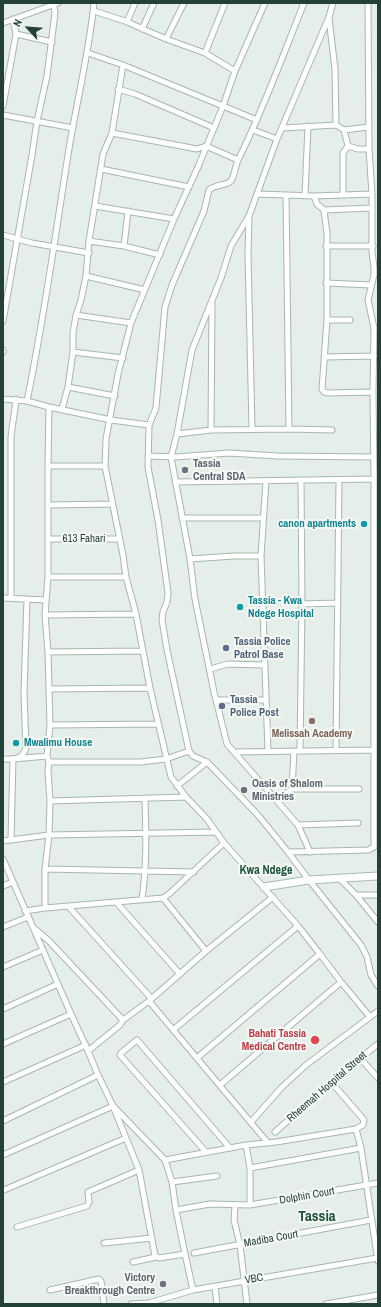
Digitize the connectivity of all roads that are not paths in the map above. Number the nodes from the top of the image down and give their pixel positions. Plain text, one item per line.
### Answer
1 (94, 3) edge
2 (135, 3) edge
3 (154, 3) edge
4 (184, 3) edge
5 (225, 3) edge
6 (265, 3) edge
7 (304, 3) edge
8 (333, 3) edge
9 (368, 3) edge
10 (56, 4) edge
11 (94, 11) junction
12 (329, 17) junction
13 (13, 19) junction
14 (127, 22) junction
15 (3, 23) edge
16 (142, 29) junction
17 (16, 34) junction
18 (166, 39) junction
19 (52, 42) junction
20 (88, 53) junction
21 (205, 53) junction
22 (123, 65) junction
23 (235, 71) junction
24 (118, 89) junction
25 (3, 106) edge
26 (223, 106) junction
27 (3, 115) edge
28 (257, 120) junction
29 (37, 121) junction
30 (336, 125) junction
31 (308, 126) junction
32 (369, 127) junction
33 (73, 128) junction
34 (214, 128) junction
35 (282, 128) junction
36 (253, 130) junction
37 (344, 130) junction
38 (112, 133) junction
39 (277, 139) junction
40 (206, 146) junction
41 (348, 146) junction
42 (369, 149) junction
43 (238, 160) junction
44 (101, 169) junction
45 (189, 187) junction
46 (258, 194) junction
47 (372, 194) junction
48 (286, 195) junction
49 (305, 195) junction
50 (343, 195) junction
51 (314, 196) junction
52 (96, 206) junction
53 (371, 208) junction
54 (324, 210) junction
55 (128, 211) junction
56 (249, 216) junction
57 (174, 219) junction
58 (3, 235) edge
59 (18, 239) junction
60 (90, 241) junction
61 (54, 246) junction
62 (124, 246) junction
63 (326, 246) junction
64 (373, 246) junction
65 (89, 253) junction
66 (160, 255) junction
67 (86, 276) junction
68 (326, 283) junction
69 (371, 285) junction
70 (145, 290) junction
71 (212, 299) junction
72 (76, 315) junction
73 (327, 320) junction
74 (350, 320) dead end
75 (3, 321) edge
76 (131, 323) junction
77 (73, 352) junction
78 (374, 356) junction
79 (324, 357) junction
80 (123, 358) junction
81 (68, 387) junction
82 (373, 392) junction
83 (115, 396) junction
84 (3, 399) edge
85 (16, 399) junction
86 (27, 401) junction
87 (49, 407) junction
88 (62, 409) junction
89 (111, 420) junction
90 (149, 425) junction
91 (252, 429) junction
92 (288, 429) junction
93 (211, 430) junction
94 (332, 430) dead end
95 (177, 434) junction
96 (148, 456) junction
97 (170, 457) junction
98 (373, 457) junction
99 (48, 466) junction
100 (105, 466) junction
101 (338, 480) junction
102 (374, 480) junction
103 (266, 481) junction
104 (301, 481) junction
105 (175, 482) junction
106 (112, 504) junction
107 (48, 505) junction
108 (182, 518) junction
109 (263, 518) junction
110 (48, 539) junction
111 (119, 539) junction
112 (261, 556) junction
113 (190, 559) junction
114 (48, 577) junction
115 (126, 577) junction
116 (3, 598) edge
117 (11, 598) junction
118 (27, 599) junction
119 (46, 600) junction
120 (338, 603) junction
121 (302, 604) junction
122 (136, 614) junction
123 (46, 615) junction
124 (142, 650) junction
125 (48, 652) junction
126 (264, 665) junction
127 (210, 669) junction
128 (150, 688) junction
129 (49, 689) junction
130 (216, 700) junction
131 (266, 700) junction
132 (158, 724) junction
133 (50, 725) junction
134 (374, 750) junction
135 (189, 751) junction
136 (268, 751) junction
137 (297, 751) junction
138 (336, 751) junction
139 (235, 752) junction
140 (47, 756) junction
141 (3, 759) edge
142 (13, 759) junction
143 (166, 759) junction
144 (49, 762) junction
145 (207, 762) junction
146 (177, 786) junction
147 (292, 789) junction
148 (359, 789) dead end
149 (186, 797) junction
150 (145, 798) junction
151 (276, 800) junction
152 (50, 801) junction
153 (358, 823) dead end
154 (298, 825) junction
155 (216, 832) junction
156 (146, 833) junction
157 (49, 835) junction
158 (11, 839) junction
159 (3, 841) edge
160 (224, 843) junction
161 (288, 852) junction
162 (310, 852) junction
163 (3, 859) edge
164 (45, 869) junction
165 (146, 871) junction
166 (194, 872) junction
167 (378, 876) edge
168 (340, 879) junction
169 (309, 880) junction
170 (13, 882) junction
171 (3, 886) edge
172 (264, 887) junction
173 (356, 895) junction
174 (378, 895) edge
175 (163, 898) junction
176 (273, 898) junction
177 (142, 899) junction
178 (116, 902) junction
179 (69, 907) junction
180 (45, 908) junction
181 (25, 911) junction
182 (28, 917) junction
183 (378, 922) edge
184 (298, 926) junction
185 (3, 927) edge
186 (34, 928) junction
187 (43, 950) junction
188 (206, 951) junction
189 (320, 954) junction
190 (3, 967) edge
191 (179, 973) junction
192 (340, 982) junction
193 (58, 984) junction
194 (378, 986) edge
195 (150, 999) junction
196 (3, 1009) edge
197 (378, 1011) edge
198 (71, 1014) junction
199 (370, 1018) junction
200 (123, 1020) junction
201 (173, 1030) junction
202 (3, 1044) edge
203 (378, 1044) edge
204 (86, 1045) junction
205 (88, 1050) junction
206 (197, 1058) junction
207 (360, 1058) junction
208 (98, 1076) junction
209 (378, 1078) edge
210 (3, 1082) edge
211 (332, 1083) junction
212 (220, 1085) junction
213 (113, 1106) junction
214 (3, 1121) edge
215 (251, 1122) junction
216 (356, 1129) junction
217 (275, 1132) dead end
218 (126, 1138) junction
219 (268, 1143) junction
220 (246, 1145) junction
221 (230, 1148) junction
222 (361, 1148) junction
223 (206, 1152) junction
224 (3, 1155) edge
225 (165, 1160) junction
226 (250, 1168) junction
227 (139, 1170) junction
228 (217, 1176) dead end
229 (172, 1182) junction
230 (378, 1183) edge
231 (366, 1185) junction
232 (4, 1190) edge
233 (250, 1205) junction
234 (235, 1206) junction
235 (176, 1210) junction
236 (371, 1220) junction
237 (17, 1227) dead end
238 (152, 1238) junction
239 (104, 1243) dead end
240 (240, 1245) junction
241 (194, 1253) dead end
242 (185, 1254) junction
243 (156, 1257) junction
244 (378, 1259) edge
245 (133, 1262) dead end
246 (244, 1281) junction
247 (215, 1286) junction
248 (50, 1290) dead end
249 (193, 1290) junction
250 (378, 1295) edge
251 (104, 1304) edge
252 (131, 1304) edge
253 (217, 1304) edge
254 (247, 1304) edge
255 (326, 1304) edge

1 - 11 street
2 - 14 street
3 - 16 street
4 - 18 street
5 - 21 street
6 - 23 street
7 - 28 street
8 - 12 street
9 - 32 street
10 - 13 street
10 - 19 street
11 - 14 street
11 - 20 street
12 - 30 street
12 - 35 street
13 - 15 street
13 - 17 street
14 - 16 street
16 - 18 street
17 - 19 street
17 - 25 street
18 - 21 street
19 - 29 street
20 - 22 street
20 - 33 street
21 - 23 street
22 - 24 street
22 - 26 street
23 - 26 street
24 - 34 street
24 - 38 street
26 - 28 street
26 - 34 street
27 - 29 street
28 - 36 street
29 - 33 street
29 - 59 street
30 - 31 street
30 - 37 street
31 - 35 street
31 - 49 street
32 - 37 street
32 - 42 street
33 - 61 street
34 - 40 street
35 - 39 street
36 - 39 street
36 - 43 street
37 - 41 street
38 - 40 street
38 - 44 street
39 - 46 street
40 - 43 street
40 - 45 street
41 - 42 street
41 - 50 street
42 - 47 street
43 - 90 street
44 - 45 street
44 - 52 street
45 - 57 street
46 - 48 street
46 - 56 street
47 - 50 street
47 - 53 street
48 - 49 street
48 - 92 street
49 - 51 street
50 - 51 street
51 - 54 street
52 - 55 street
52 - 60 street
53 - 54 street
53 - 64 street
54 - 63 street
55 - 57 street
55 - 62 street
56 - 71 street
56 - 91 street
57 - 66 street
58 - 59 street
59 - 61 street
59 - 75 street
60 - 62 street
60 - 65 street
61 - 65 street
61 - 86 street
62 - 66 street
63 - 64 street
63 - 68 street
64 - 69 street
65 - 67 street
66 - 70 street
67 - 70 street
67 - 72 street
68 - 69 street
68 - 73 street
69 - 78 street
70 - 76 street
71 - 93 street
71 - 95 street
72 - 76 street
72 - 77 street
73 - 74 street
73 - 79 street
76 - 80 street
77 - 80 street
77 - 81 street
78 - 79 street
78 - 82 street
79 - 82 street
80 - 83 street
81 - 83 street
81 - 88 street
82 - 98 street
83 - 89 street
84 - 85 street
85 - 86 street
85 - 117 street
86 - 87 street
87 - 88 street
87 - 99 street
88 - 89 street
89 - 90 street
89 - 100 street
90 - 96 street
91 - 92 street
91 - 93 street
92 - 94 street
93 - 95 street
95 - 97 street
96 - 97 street
96 - 135 street
97 - 98 street
97 - 105 street
98 - 102 street
99 - 100 street
99 - 107 street
100 - 106 street
101 - 102 street
101 - 104 street
101 - 120 street
102 - 134 street
103 - 104 street
103 - 105 street
103 - 109 street
104 - 121 street
105 - 108 street
106 - 107 street
106 - 111 street
107 - 110 street
108 - 109 street
108 - 113 street
109 - 112 street
110 - 111 street, 613 Fahari
110 - 114 street
111 - 115 street
112 - 113 street
112 - 126 street
113 - 127 street
114 - 115 street
114 - 119 street
115 - 122 street
116 - 117 street
117 - 118 street
118 - 119 street
118 - 142 street
119 - 123 street
120 - 121 street
120 - 138 street
121 - 137 street
122 - 123 street
122 - 124 street
123 - 125 street
124 - 125 street
124 - 128 street
125 - 129 street
126 - 127 street
126 - 131 street
127 - 130 street
128 - 129 street
128 - 132 street
129 - 133 street
130 - 131 street
130 - 139 street
131 - 136 street
132 - 133 street
132 - 143 street
133 - 140 street
134 - 138 street
134 - 162 street
135 - 143 street
135 - 145 street
136 - 137 street
136 - 139 street
137 - 138 street
137 - 147 street
139 - 151 street
140 - 142 street
140 - 144 street
141 - 142 street
142 - 158 street
143 - 144 street
143 - 146 street
144 - 152 street
145 - 146 street
145 - 161 street
146 - 149 street
147 - 148 street
147 - 151 street
149 - 150 street
149 - 155 street
150 - 152 street
150 - 156 street
151 - 154 street
152 - 157 street
153 - 154 street
154 - 162 street
155 - 156 street
155 - 160 street
156 - 157 street
156 - 165 street
157 - 158 street
157 - 164 street
158 - 159 street
160 - 166 street
160 - 172 street
161 - 162 street
161 - 169 street
163 - 170 street
164 - 165 street
164 - 180 street
165 - 166 street
165 - 177 street
166 - 175 street
167 - 168 street
168 - 169 street
168 - 173 street
169 - 172 street
169 - 194 street
170 - 171 street
170 - 181 street
172 - 176 street
173 - 174 street
173 - 183 street
175 - 177 street
175 - 188 street
176 - 184 street
176 - 188 street
177 - 178 street
178 - 179 street
178 - 191 street
179 - 180 street
179 - 195 street
180 - 181 street
181 - 182 street
182 - 185 street
182 - 186 street
184 - 189 street
184 - 201 street
186 - 187 street
186 - 200 street
187 - 190 street
187 - 193 street
188 - 191 street
189 - 192 street
189 - 206 street
191 - 195 street
192 - 199 street
192 - 212 street
193 - 196 street
193 - 198 street
195 - 200 street
195 - 201 street
197 - 199 street
198 - 202 street
198 - 204 street
199 - 215 street
200 - 205 street
201 - 206 street
203 - 207 street, Rheemah Hospital Street
204 - 205 street
204 - 210 street
205 - 208 street
206 - 212 street
207 - 209 street
207 - 211 street, Rheemah Hospital Street
208 - 213 street
208 - 214 street
211 - 216 street
211 - 217 street, Rheemah Hospital Street
212 - 215 street
213 - 218 street
213 - 224 street
213 - 225 street
215 - 219 street
216 - 219 street
216 - 222 street
218 - 227 street
218 - 232 street
219 - 220 street
220 - 221 street
220 - 226 street
221 - 223 street
221 - 223 street
222 - 226 street
222 - 231 street
223 - 225 street
225 - 229 street
226 - 233 street
227 - 237 street
227 - 238 street
228 - 229 street
229 - 235 street
230 - 231 street, Dolphin Court
231 - 233 street, Dolphin Court
231 - 236 street
233 - 234 street, Dolphin Court
234 - 235 street, Dolphin Court
234 - 240 street
235 - 242 street
236 - 240 street, Madiba Court
236 - 244 street
238 - 239 street
238 - 243 street
240 - 241 street, Madiba Court
240 - 246 street
242 - 243 street
242 - 249 street
243 - 245 street
244 - 246 street, VBC
246 - 247 street, VBC
246 - 254 street
247 - 249 street, VBC
247 - 253 street
248 - 251 street
249 - 252 street, VBC
250 - 255 street

